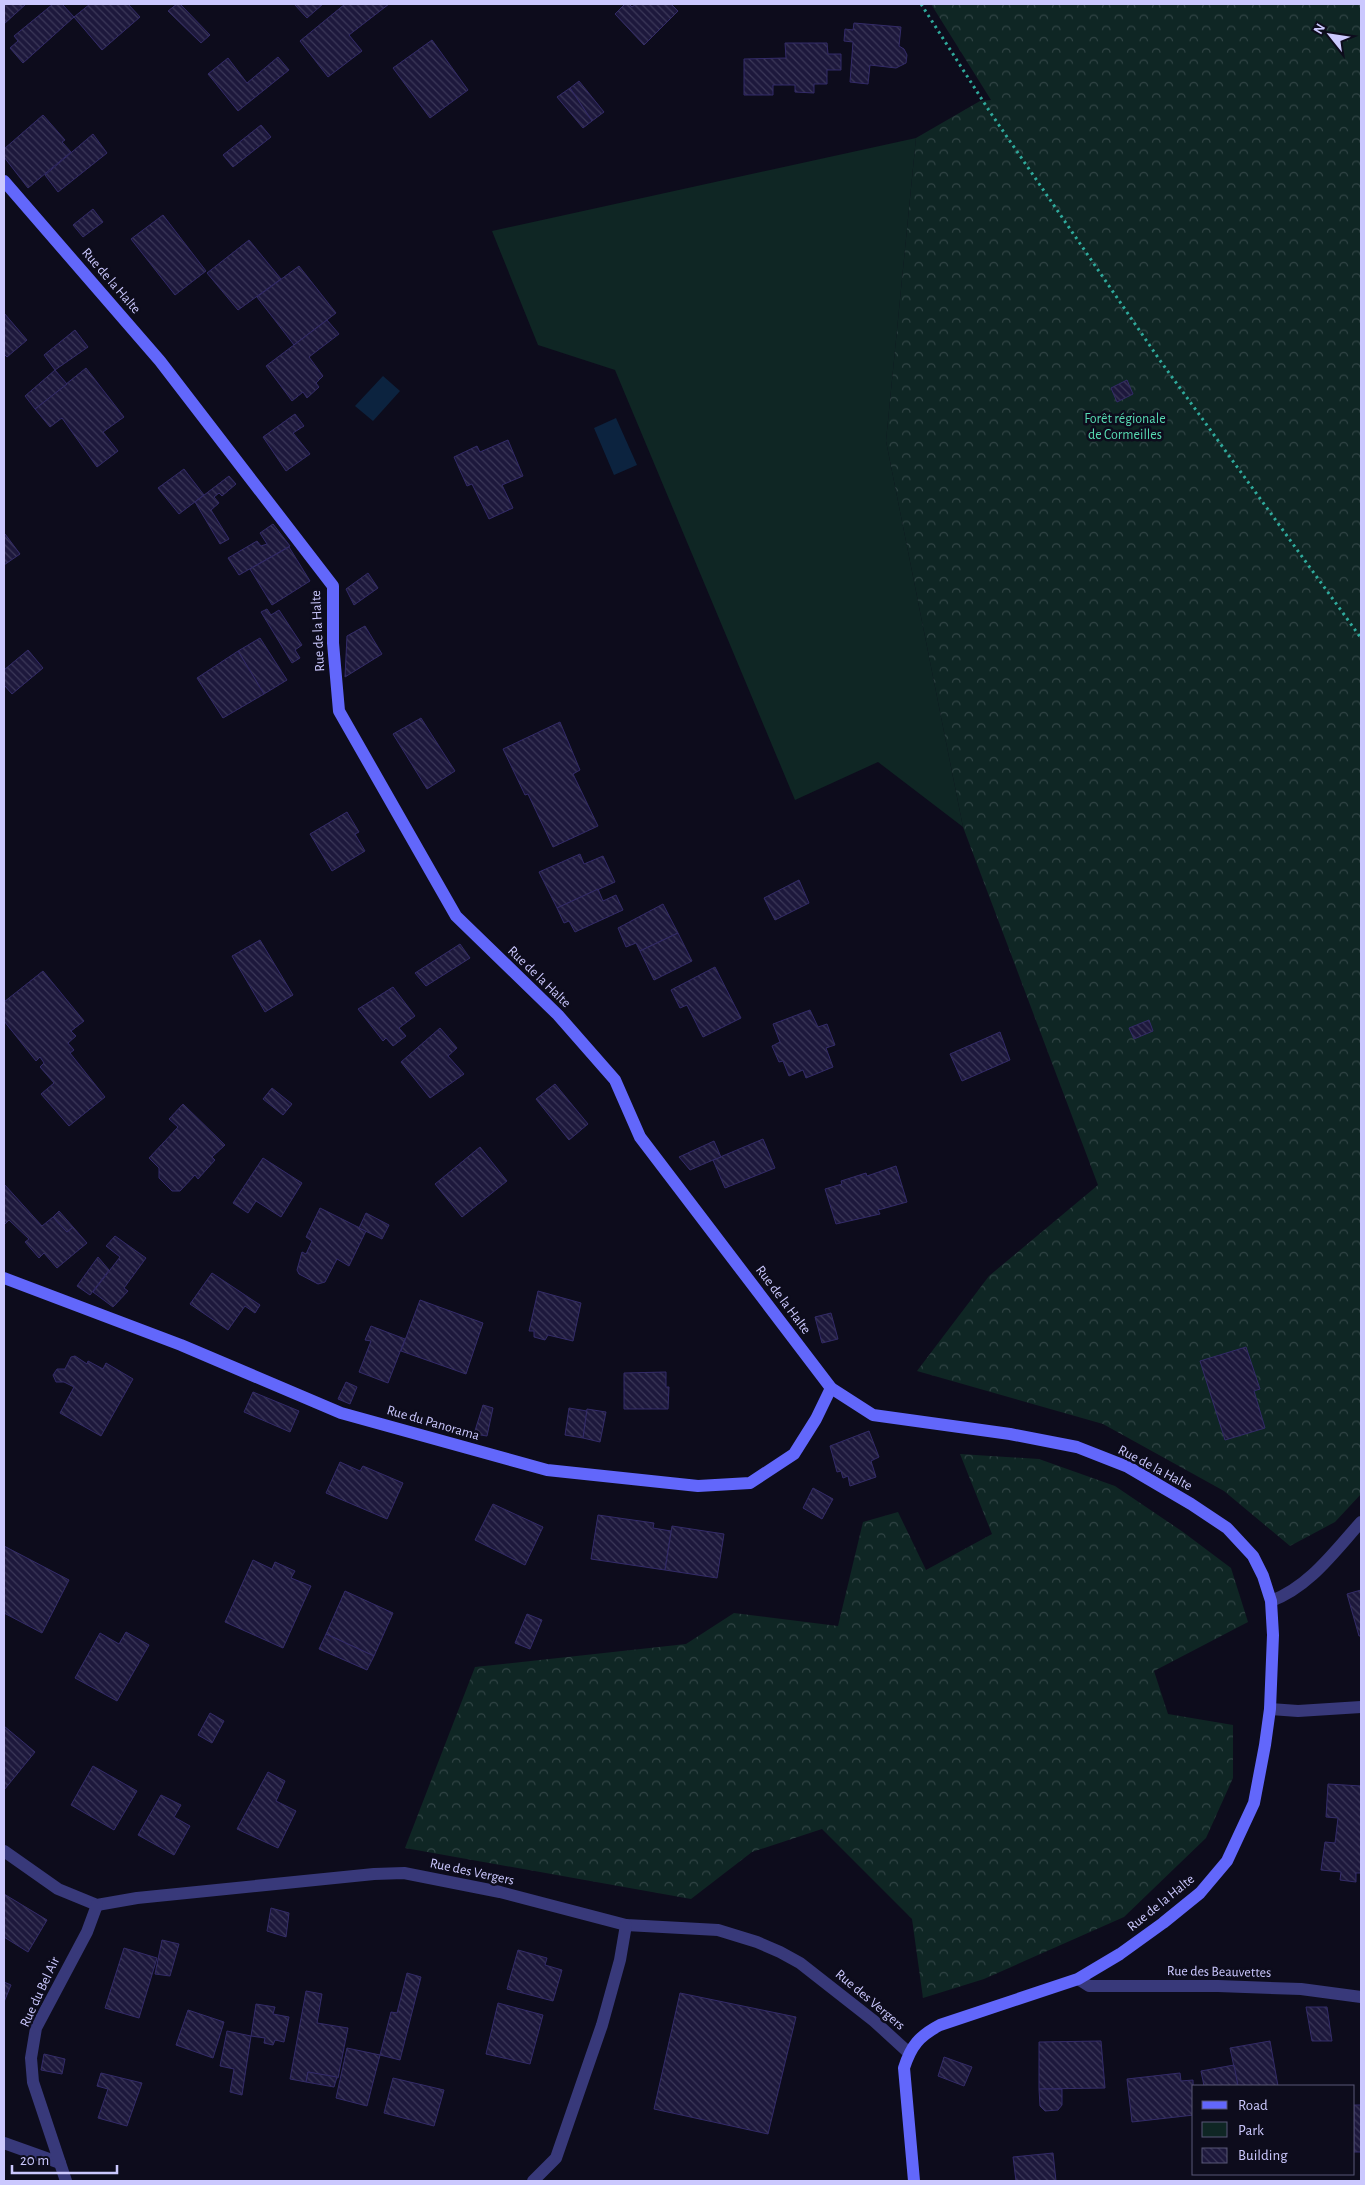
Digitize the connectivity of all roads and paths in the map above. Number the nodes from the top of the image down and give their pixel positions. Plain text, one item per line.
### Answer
1 (921, 4) edge
2 (4, 181) edge
3 (1361, 638) edge
4 (4, 1278) edge
5 (831, 1388) junction
6 (1361, 1522) edge
7 (1271, 1602) junction
8 (1361, 1707) edge
9 (1270, 1709) junction
10 (4, 1851) edge
11 (97, 1905) junction
12 (626, 1925) junction
13 (1078, 1979) junction
14 (1361, 1998) edge
15 (909, 2053) junction
16 (4, 2142) edge
17 (60, 2162) junction
18 (66, 2181) edge
19 (533, 2181) edge
20 (914, 2181) edge

1 - 3 path
2 - 5 street, Rue de la Halte
4 - 5 street, Rue du Panorama
5 - 7 street, Rue de la Halte
6 - 7 street
7 - 9 street, Rue de la Halte
8 - 9 street
9 - 13 street, Rue de la Halte
10 - 11 street
11 - 12 street, Rue des Vergers
11 - 17 street, Rue du Bel Air
12 - 15 street, Rue des Vergers
12 - 19 street
13 - 14 street, Rue des Beauvettes
13 - 15 street, Rue de la Halte
15 - 20 street, Rue de la Halte
16 - 17 street
17 - 18 street, Rue du Bel Air

